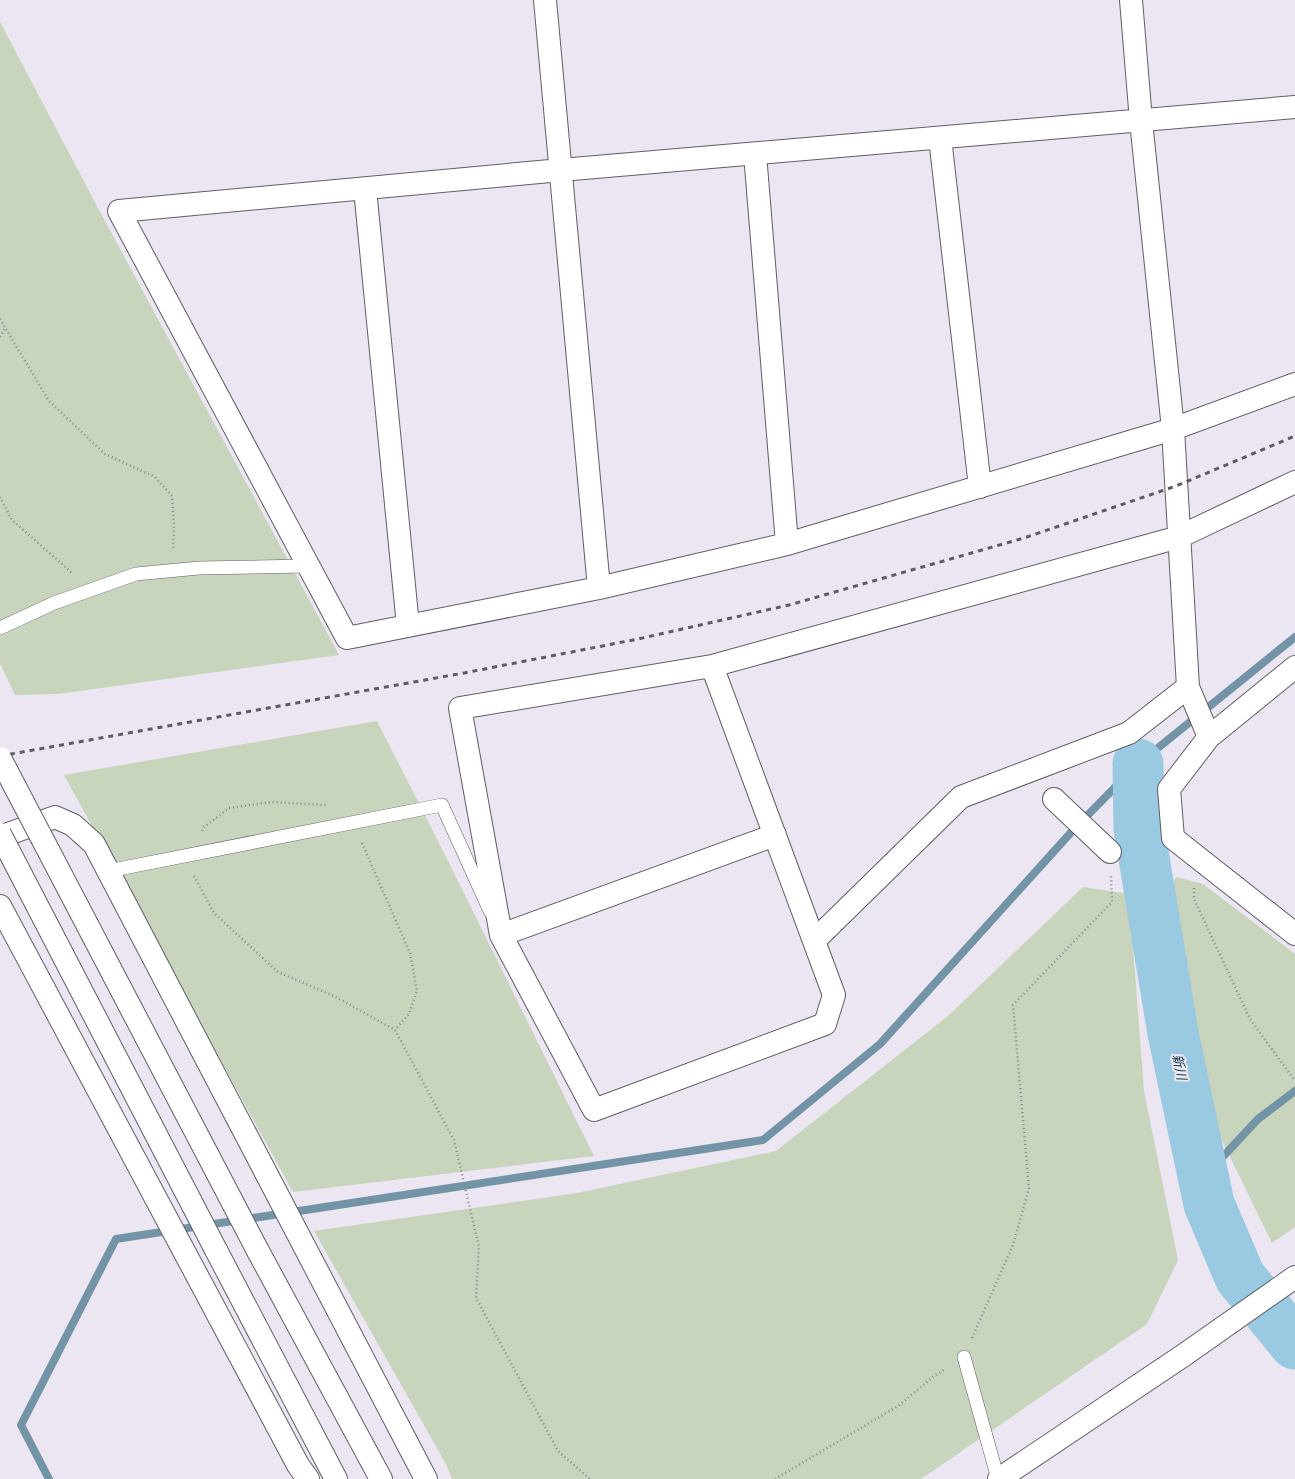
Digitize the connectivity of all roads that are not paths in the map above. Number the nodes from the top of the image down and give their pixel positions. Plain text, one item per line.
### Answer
1 (546, 0) edge
2 (1131, 0) edge
3 (1295, 107) edge
4 (1142, 121) junction
5 (940, 138) junction
6 (755, 154) junction
7 (561, 170) junction
8 (365, 189) junction
9 (1295, 384) edge
10 (1173, 430) junction
11 (1295, 482) edge
12 (980, 487) junction
13 (1180, 537) junction
14 (787, 544) junction
15 (308, 566) junction
16 (600, 588) junction
17 (408, 626) junction
18 (0, 628) edge
19 (712, 666) junction
20 (1295, 667) edge
21 (1191, 694) junction
22 (1206, 732) junction
23 (0, 758) edge
24 (1054, 799) dead end
25 (0, 835) edge
26 (775, 835) junction
27 (1110, 852) road end
28 (108, 871) junction
29 (0, 906) edge
30 (1295, 934) edge
31 (501, 935) junction
32 (814, 941) junction
33 (1295, 1277) edge
34 (964, 1357) road end
35 (308, 1479) edge
36 (336, 1479) edge
37 (381, 1479) edge
38 (426, 1479) edge
39 (998, 1479) edge

1 - 7 street
2 - 4 street
3 - 4 street
4 - 5 street
4 - 10 street
5 - 6 street
5 - 12 street
6 - 7 street
6 - 14 street
7 - 8 street
7 - 16 street
8 - 15 street
8 - 17 street
9 - 10 street
10 - 12 street
10 - 13 street
11 - 13 street
12 - 14 street
13 - 19 street
13 - 21 street
14 - 16 street
15 - 17 street
15 - 18 lane
16 - 17 street
19 - 26 street
19 - 31 street
20 - 22 street
21 - 22 street
21 - 32 street
22 - 30 street
23 - 37 street, bridge
24 - 27 street
25 - 28 street
25 - 36 street, bridge
26 - 31 street
26 - 32 street
28 - 31 lane
28 - 38 street
29 - 35 street
31 - 32 street
33 - 39 street
34 - 39 lane

